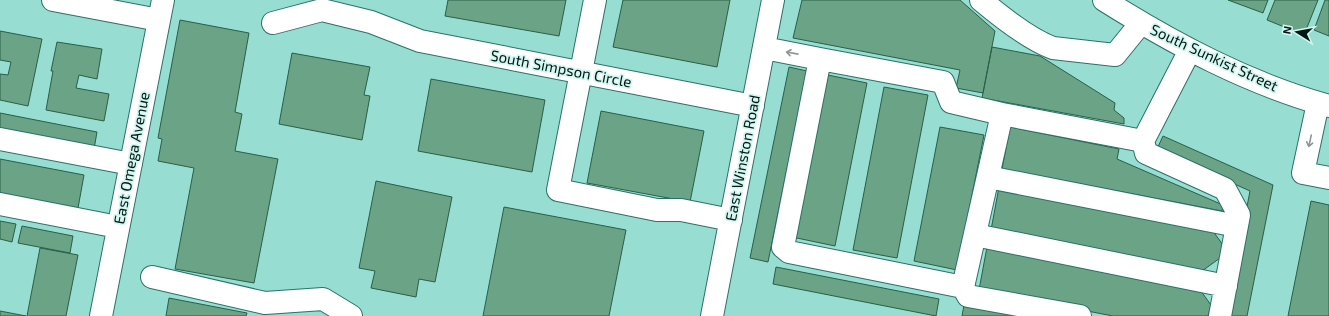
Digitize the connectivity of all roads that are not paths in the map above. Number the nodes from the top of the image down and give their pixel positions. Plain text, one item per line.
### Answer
1 (53, 0) edge
2 (595, 0) edge
3 (773, 0) edge
4 (980, 0) edge
5 (1104, 0) edge
6 (161, 10) edge
7 (1141, 23) junction
8 (273, 24) dead end
9 (764, 48) junction
10 (1190, 50) junction
11 (820, 59) junction
12 (581, 73) junction
13 (1324, 105) edge
14 (753, 106) junction
15 (1002, 114) junction
16 (0, 139) edge
17 (1143, 141) junction
18 (131, 164) junction
19 (988, 177) junction
20 (1329, 178) edge
21 (0, 204) edge
22 (731, 220) junction
23 (1237, 226) junction
24 (118, 227) junction
25 (975, 235) junction
26 (152, 277) dead end
27 (1226, 286) junction
28 (963, 287) junction
29 (101, 316) edge
30 (351, 316) edge
31 (712, 316) edge
32 (1080, 316) edge
33 (1220, 316) edge

1 - 6 street
2 - 12 street
3 - 9 street, East Winston Road
4 - 7 street
5 - 7 street, South Sunkist Street
6 - 18 street, East Omega Avenue
7 - 10 street, South Sunkist Street
8 - 12 street, South Simpson Circle
11 -> 9 street
9 - 14 street, East Winston Road
10 - 13 street, South Sunkist Street
10 - 17 street
11 - 15 street
11 - 28 street
12 - 14 street, South Simpson Circle
12 - 22 street
13 -> 20 street
14 - 22 street, East Winston Road
15 - 17 street
15 - 19 street
16 - 18 street
17 - 23 street
18 - 24 street, East Omega Avenue
19 - 23 street
19 - 25 street
21 - 24 street
22 - 31 street, East Winston Road
23 - 27 street
24 - 29 street, East Omega Avenue
25 - 27 street
25 - 28 street
26 - 30 street
27 - 33 street
28 - 32 street

